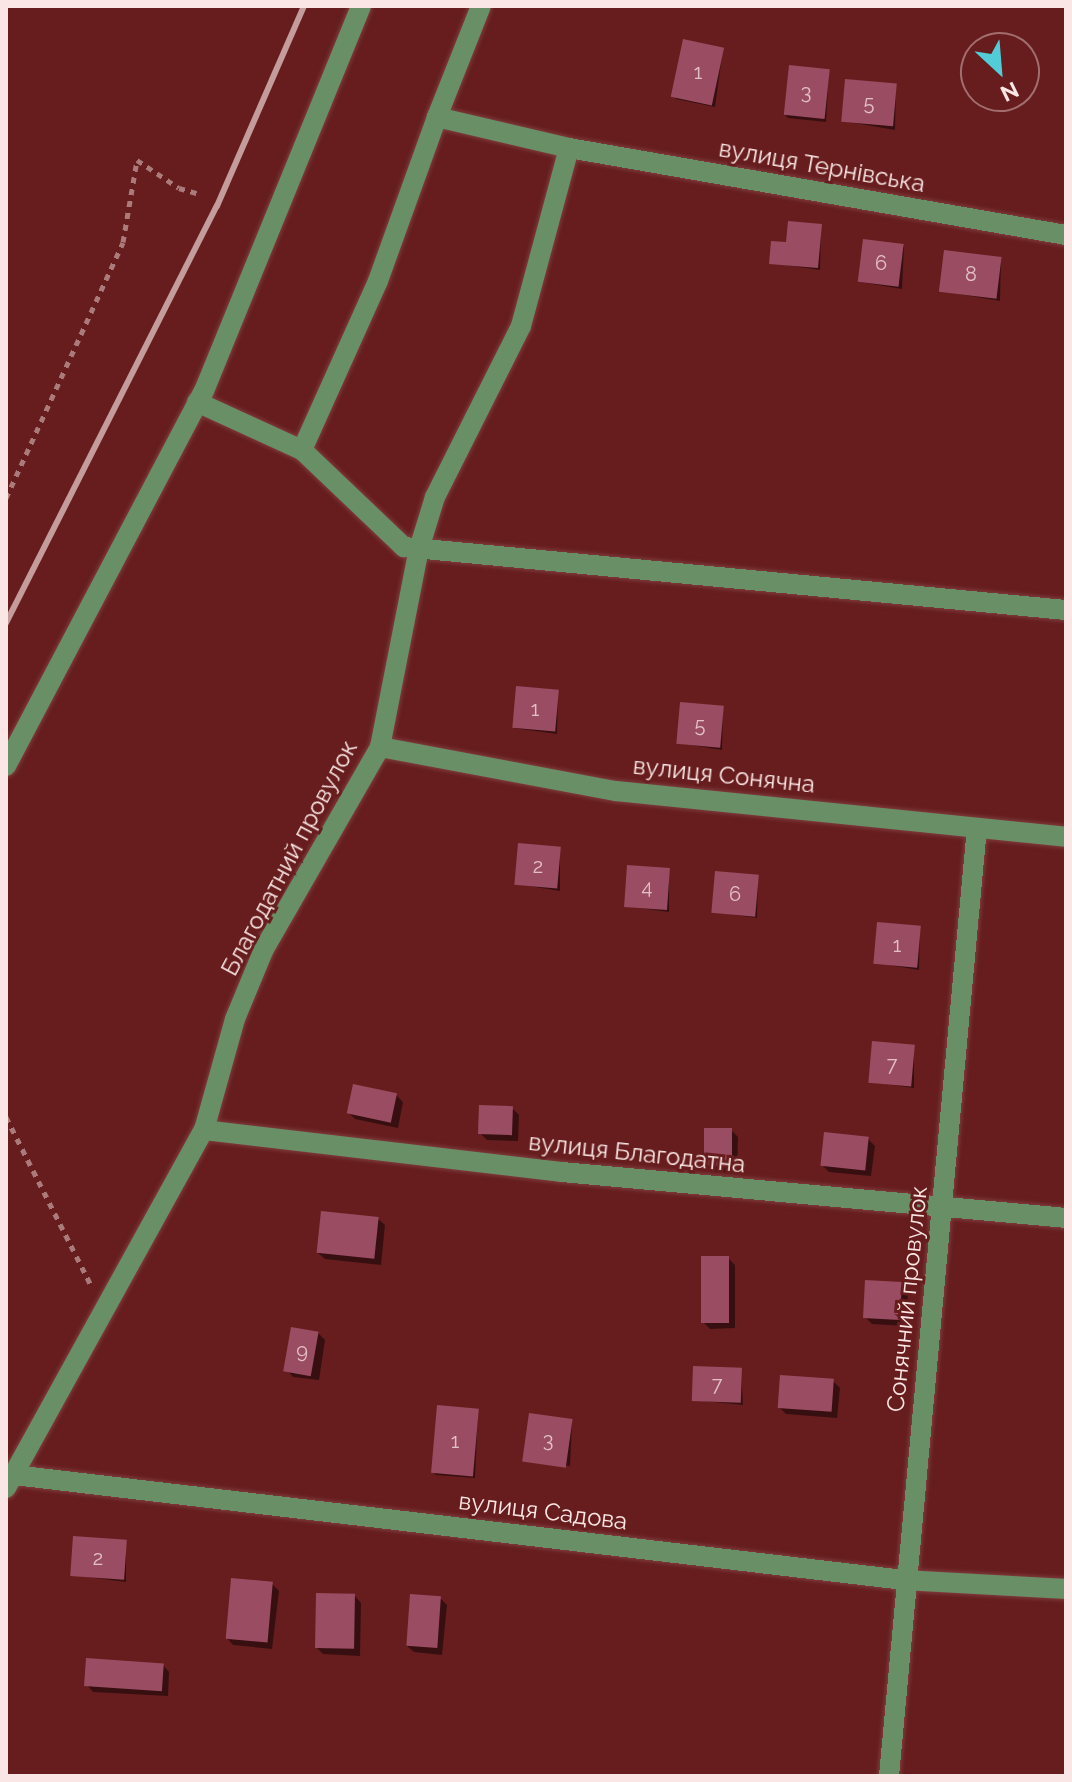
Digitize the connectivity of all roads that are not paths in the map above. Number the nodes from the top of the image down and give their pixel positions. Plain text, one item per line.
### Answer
1 (361, 6) edge
2 (481, 6) edge
3 (437, 117) junction
4 (569, 148) junction
5 (1066, 235) edge
6 (197, 402) junction
7 (302, 450) junction
8 (419, 549) junction
9 (1066, 610) edge
10 (380, 747) junction
11 (6, 766) edge
12 (977, 828) junction
13 (1066, 837) edge
14 (204, 1130) junction
15 (943, 1209) junction
16 (1066, 1218) edge
17 (10, 1482) edge
18 (904, 1580) junction
19 (1066, 1589) edge
20 (889, 1776) edge

1 - 6 street
2 - 3 street
3 - 4 street
3 - 7 street
4 - 5 street, вулиця Тернівська
4 - 8 street, Благодатний провулок
6 - 7 street
6 - 11 street
7 - 8 street
8 - 9 street
8 - 10 street, Благодатний провулок
10 - 12 street, вулиця Сонячна
10 - 14 street, Благодатний провулок
12 - 13 street, вулиця Сонячна
12 - 15 street, Сонячний провулок
14 - 15 street, вулиця Благодатна
14 - 17 street, Благодатний провулок
15 - 16 street, вулиця Благодатна
15 - 18 street, Сонячний провулок
17 - 18 street, вулиця Садова
18 - 19 street, вулиця Садова
18 - 20 street, Сонячний провулок

